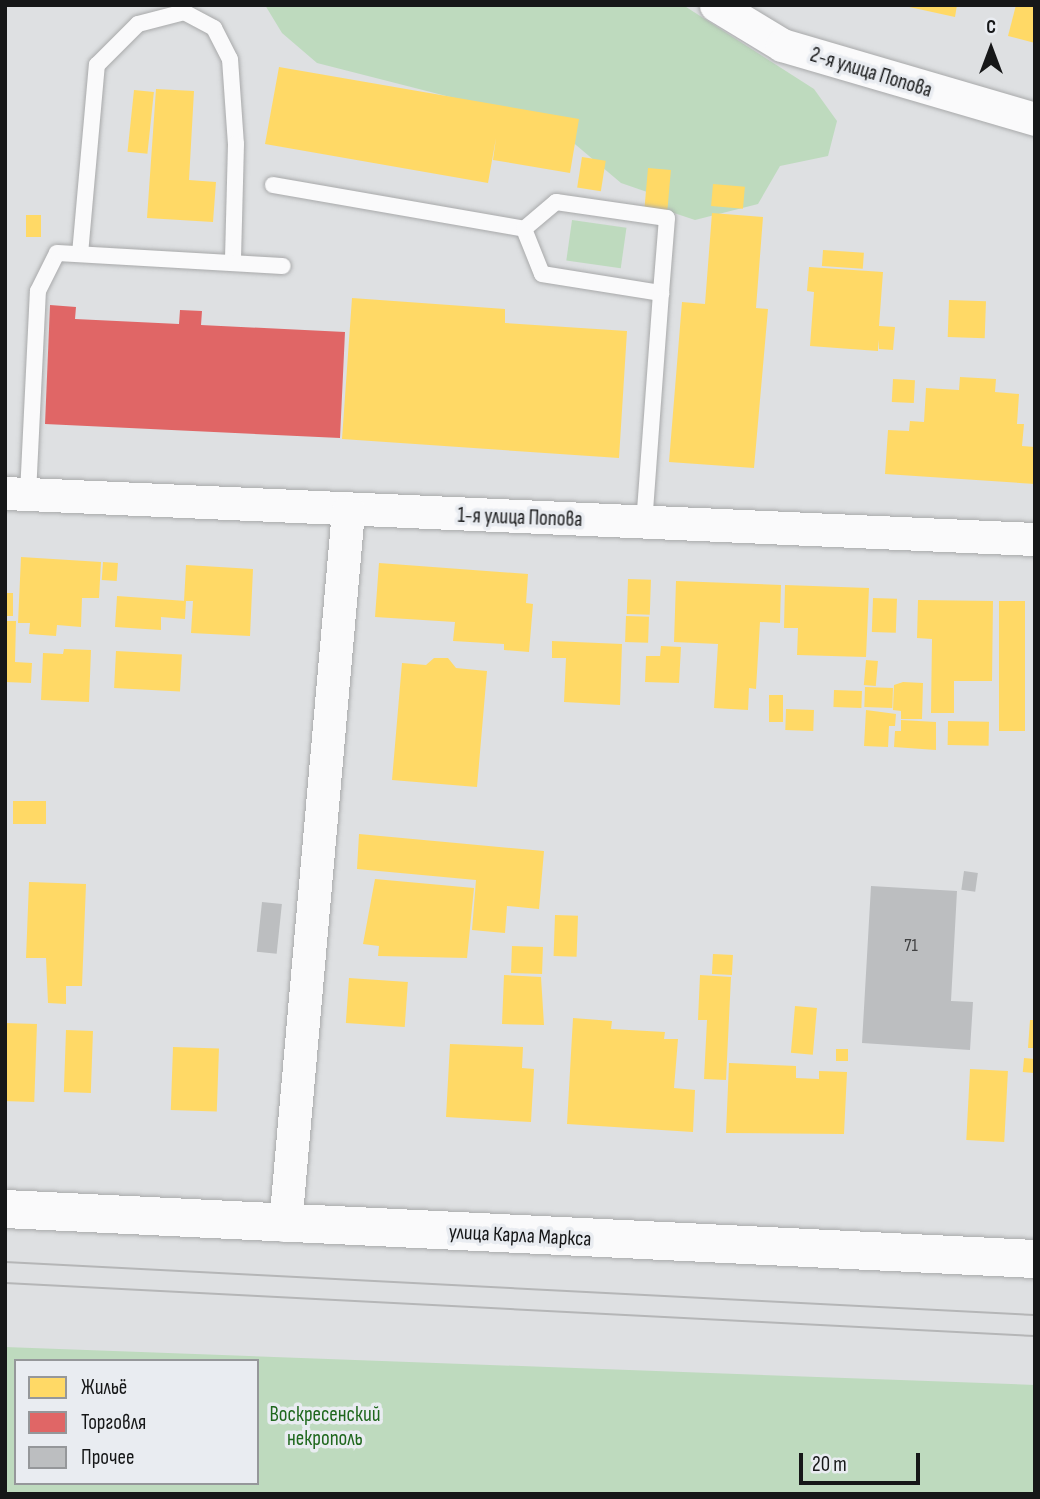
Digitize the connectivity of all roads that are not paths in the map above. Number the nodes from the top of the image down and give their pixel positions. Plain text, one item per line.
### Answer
1 (716, 5) edge
2 (1035, 119) edge
3 (273, 185) dead end
4 (524, 229) junction
5 (80, 254) junction
6 (233, 262) junction
7 (283, 266) dead end
8 (661, 293) junction
9 (16, 494) edge
10 (348, 511) junction
11 (644, 523) junction
12 (1035, 539) edge
13 (5, 1209) edge
14 (285, 1225) junction
15 (1035, 1259) edge

1 - 2 street, 2-я улица Попова
3 - 4 lane
4 - 8 lane
4 - 8 lane
5 - 6 lane
5 - 6 lane
5 - 9 lane
6 - 7 lane
8 - 11 lane
9 - 10 street, 1-я улица Попова
10 - 11 street, 1-я улица Попова
10 - 14 street
11 - 12 street, 1-я улица Попова
13 - 14 main road, улица Карла Маркса
14 - 15 main road, улица Карла Маркса

